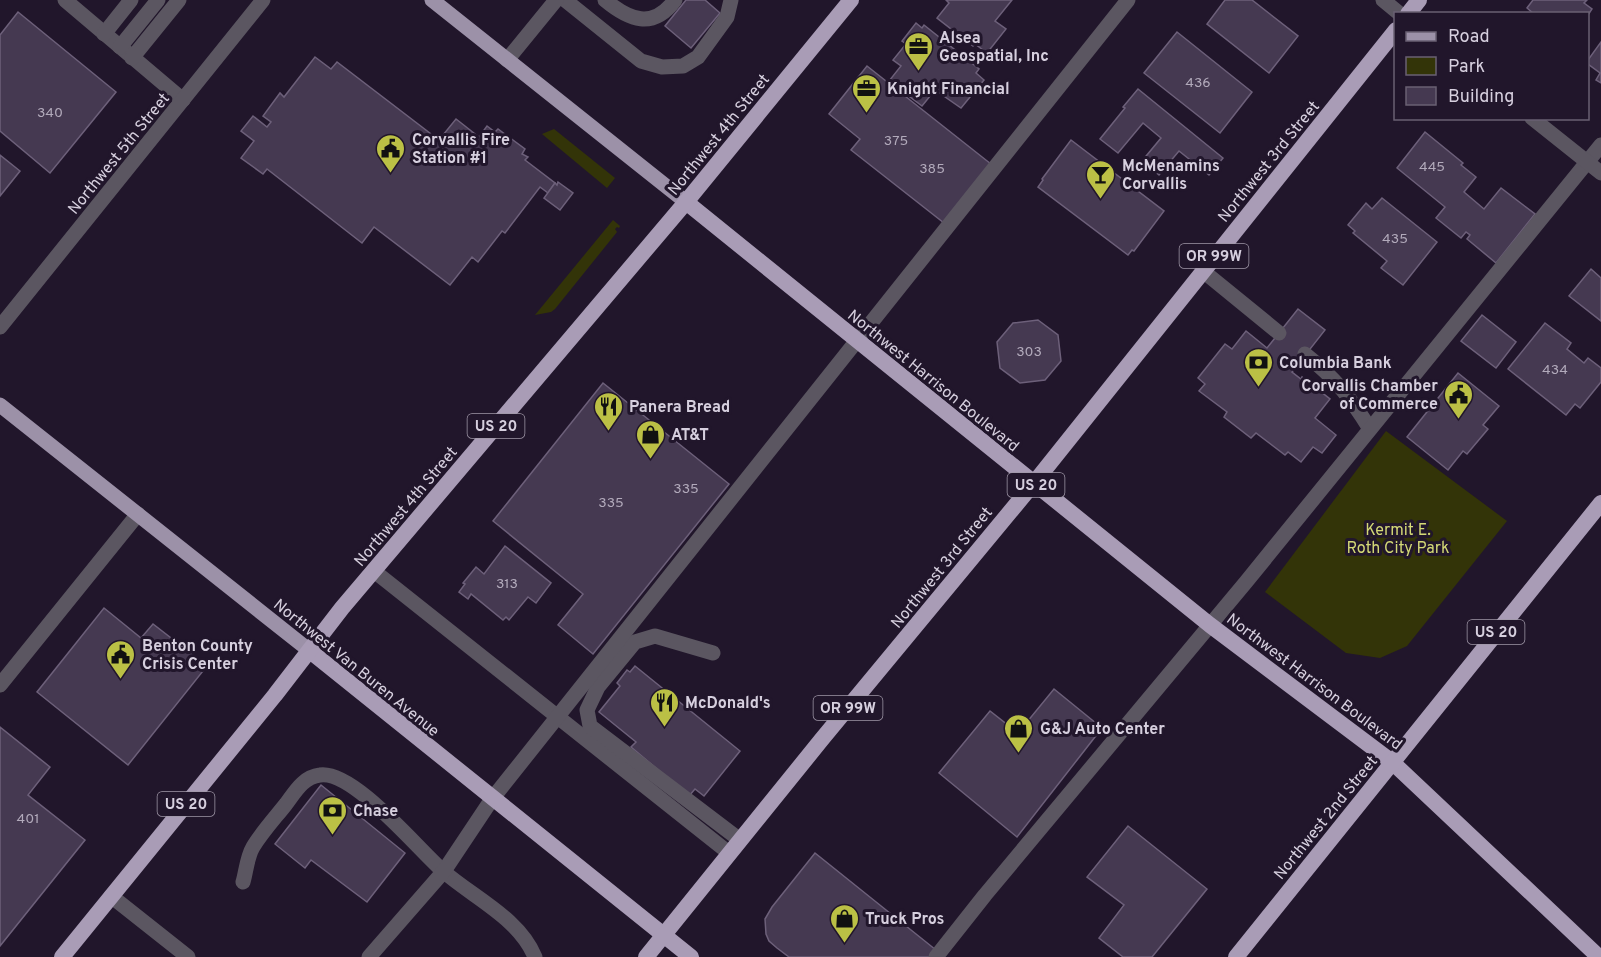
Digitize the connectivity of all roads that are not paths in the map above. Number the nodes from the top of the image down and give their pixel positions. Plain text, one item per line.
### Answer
1 (65, 0) edge
2 (131, 0) edge
3 (158, 0) edge
4 (179, 0) edge
5 (263, 0) edge
6 (432, 0) edge
7 (556, 0) edge
8 (565, 0) edge
9 (605, 0) edge
10 (675, 0) edge
11 (731, 0) edge
12 (851, 0) edge
13 (1128, 0) edge
14 (1383, 0) edge
15 (1419, 0) edge
16 (1398, 12) edge
17 (1410, 12) edge
18 (1394, 31) edge
19 (102, 32) junction
20 (120, 47) junction
21 (132, 58) junction
22 (507, 60) junction
23 (183, 100) junction
24 (1534, 120) edge
25 (1601, 145) edge
26 (1587, 162) junction
27 (1601, 173) edge
28 (686, 202) junction
29 (1203, 271) junction
30 (0, 327) edge
31 (1279, 333) dead end
32 (857, 341) junction
33 (1305, 354) dead end
34 (0, 405) edge
35 (1370, 429) junction
36 (1034, 483) junction
37 (1601, 502) edge
38 (138, 514) junction
39 (374, 571) junction
40 (1210, 625) junction
41 (310, 651) junction
42 (713, 653) dead end
43 (0, 685) edge
44 (557, 717) junction
45 (1392, 762) junction
46 (492, 799) junction
47 (734, 847) junction
48 (444, 871) junction
49 (243, 882) dead end
50 (111, 896) junction
51 (664, 936) junction
52 (62, 957) edge
53 (188, 957) edge
54 (369, 957) edge
55 (535, 957) edge
56 (646, 957) edge
57 (691, 957) edge
58 (936, 957) edge
59 (1236, 957) edge
60 (1599, 957) edge

1 - 19 street
2 - 19 street
3 - 20 street
4 - 21 street
5 - 23 street, Northwest 5th Street
6 - 22 main road, Northwest Harrison Boulevard
7 - 22 street
8 - 11 street
9 - 10 street
12 - 28 highway, Northwest 4th Street
13 - 32 street
14 - 16 street
15 - 17 highway
18 - 29 highway, Northwest 3rd Street / OR 99W
19 - 20 street
20 - 21 street
21 - 23 street
22 - 28 main road, Northwest Harrison Boulevard
23 - 30 street, Northwest 5th Street
24 - 26 street
25 - 26 street
26 - 27 street
26 - 35 street
28 - 32 highway, Northwest Harrison Boulevard / US 20
28 - 39 highway, Northwest 4th Street / US 20
29 - 31 street
29 - 36 highway, Northwest 3rd Street / OR 99W
32 - 36 highway, Northwest Harrison Boulevard / US 20
32 - 44 street
33 - 35 street
34 - 38 main road, Northwest Van Buren Avenue
35 - 40 street
36 - 40 highway, Northwest Harrison Boulevard / US 20
36 - 47 highway, Northwest 3rd Street / OR 99W
37 - 45 highway, Northwest 2nd Street / US 20
38 - 41 main road, Northwest Van Buren Avenue
38 - 43 street
39 - 41 highway, Northwest 4th Street / US 20
39 - 44 street
40 - 45 highway, Northwest Harrison Boulevard / US 20
40 - 58 street
41 - 46 highway, Northwest Van Buren Avenue
41 - 50 highway, Northwest 4th Street / US 20
42 - 47 street
44 - 46 street
44 - 47 street
45 - 59 highway, Northwest 2nd Street / US 20
45 - 60 highway, Northwest Harrison Boulevard / US 20
46 - 48 street
46 - 51 highway, Northwest Van Buren Avenue
47 - 51 highway, Northwest 3rd Street / OR 99W
48 - 49 street
48 - 54 street
48 - 55 street
50 - 52 highway, Northwest 4th Street / US 20
50 - 53 street
51 - 56 highway, Northwest 3rd Street
51 - 57 highway, Northwest Van Buren Avenue

